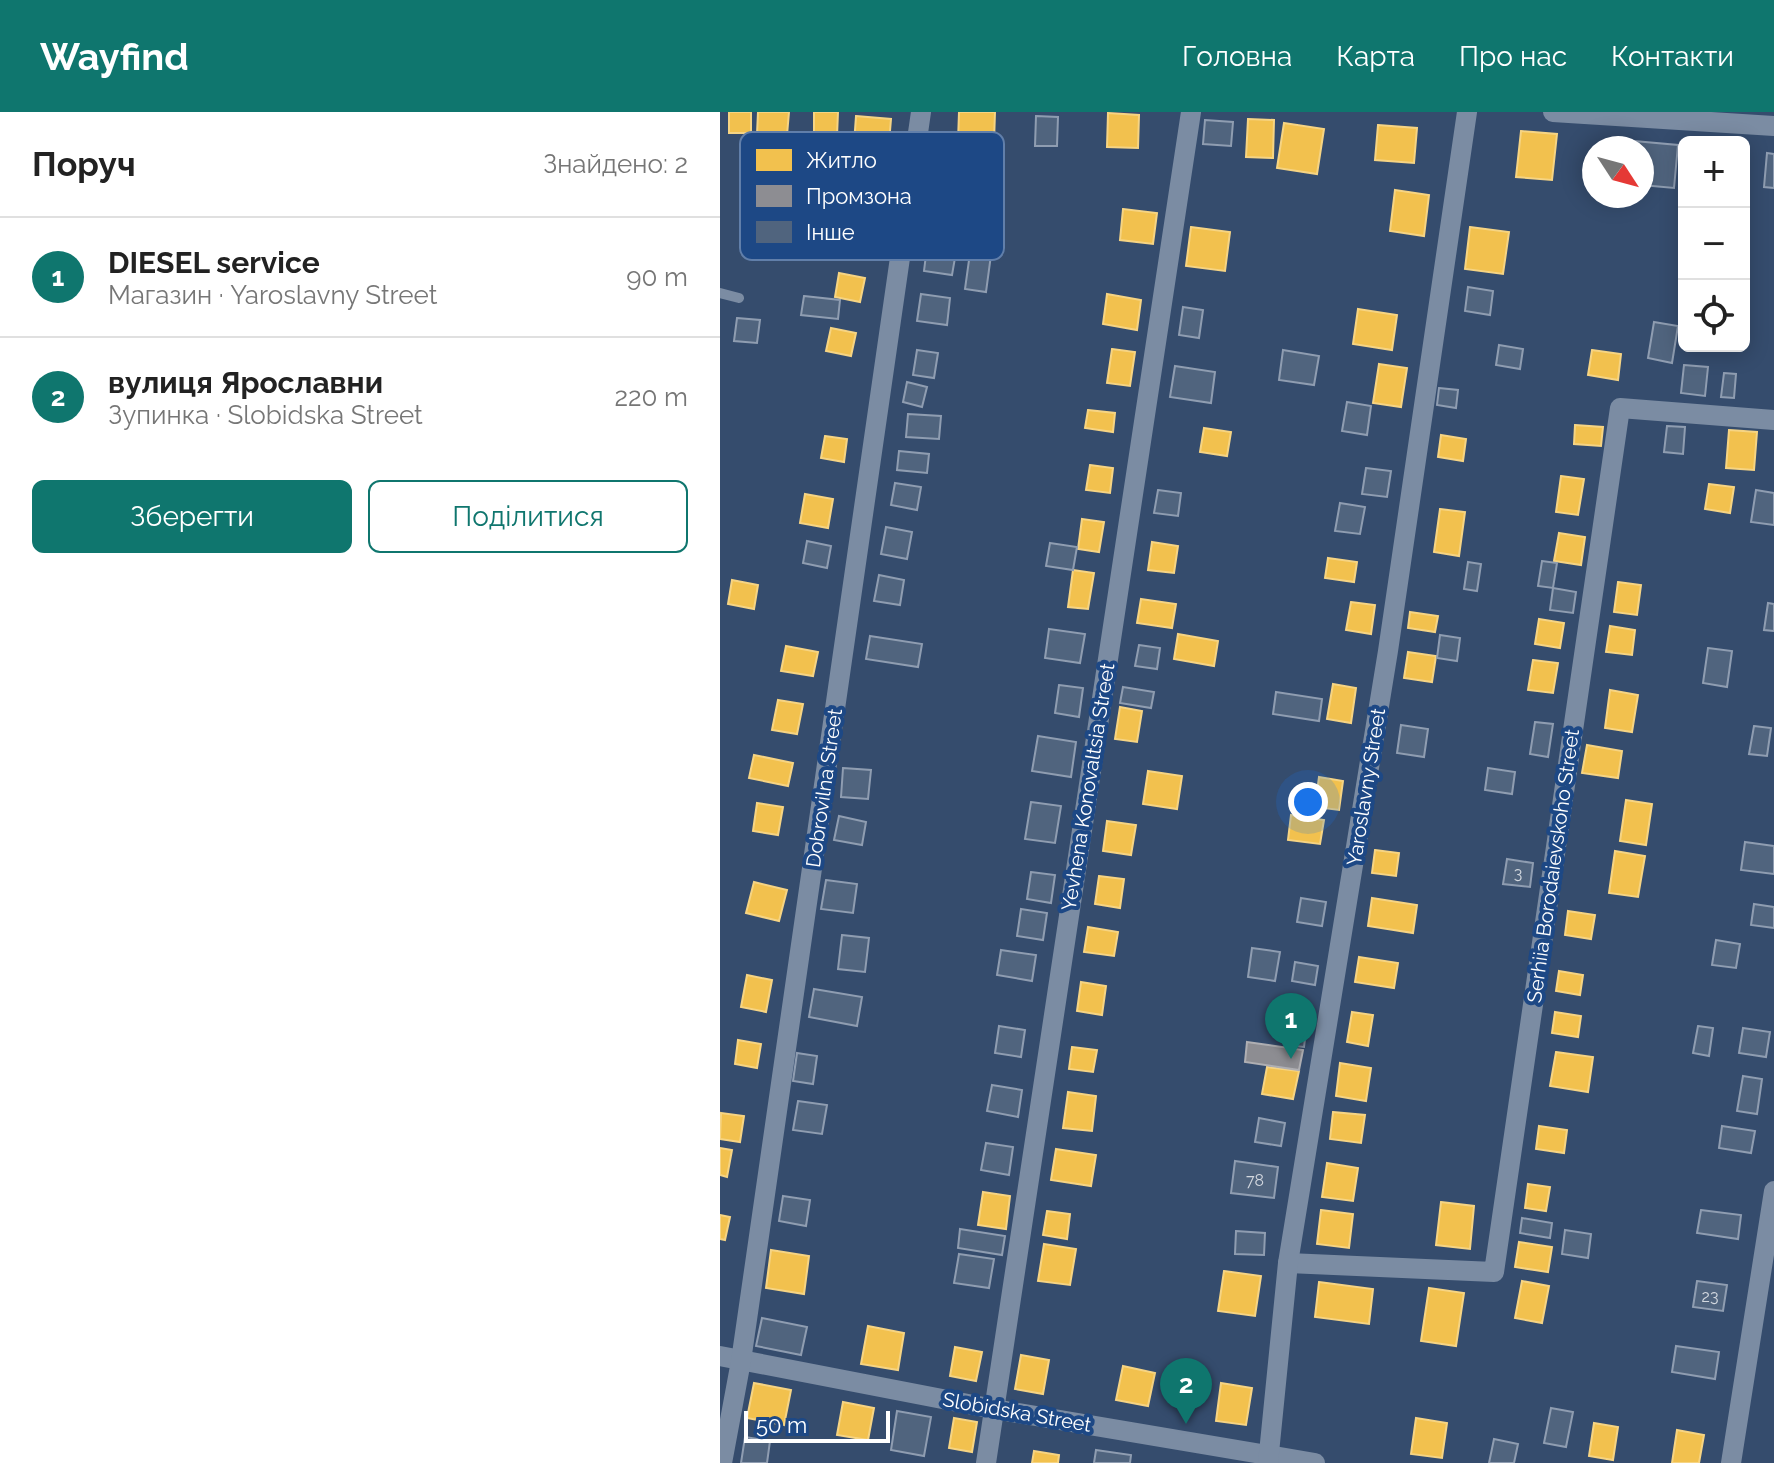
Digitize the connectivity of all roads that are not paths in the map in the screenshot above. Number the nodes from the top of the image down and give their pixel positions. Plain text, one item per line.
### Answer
1 (921, 112) edge
2 (1191, 112) edge
3 (1467, 112) edge
4 (1553, 112) edge
5 (1728, 118) edge
6 (1774, 126) edge
7 (918, 132) edge
8 (900, 260) edge
9 (720, 293) edge
10 (739, 298) dead end
11 (1774, 420) edge
12 (1774, 1191) edge
13 (1288, 1263) junction
14 (720, 1356) edge
15 (741, 1361) junction
16 (994, 1409) junction
17 (1269, 1459) edge
18 (722, 1463) edge
19 (986, 1463) edge
20 (1315, 1463) edge
21 (1731, 1463) edge

1 - 7 street, Dobrovilna Street
2 - 16 street, Yevhena Konovaltsia Street
3 - 13 street, Yaroslavny Street
4 - 5 street
5 - 6 street
8 - 15 street, Dobrovilna Street
9 - 10 lane
11 - 13 street, Serhiia Borodaievskoho Street
12 - 21 street
13 - 17 street, Yaroslavny Street
14 - 15 street, Slobidska Street
15 - 16 street, Slobidska Street
15 - 18 street, Dobrovilna Street
16 - 17 street, Slobidska Street
16 - 19 street, Yevhena Konovaltsia Street
17 - 20 street, Slobidska Street

